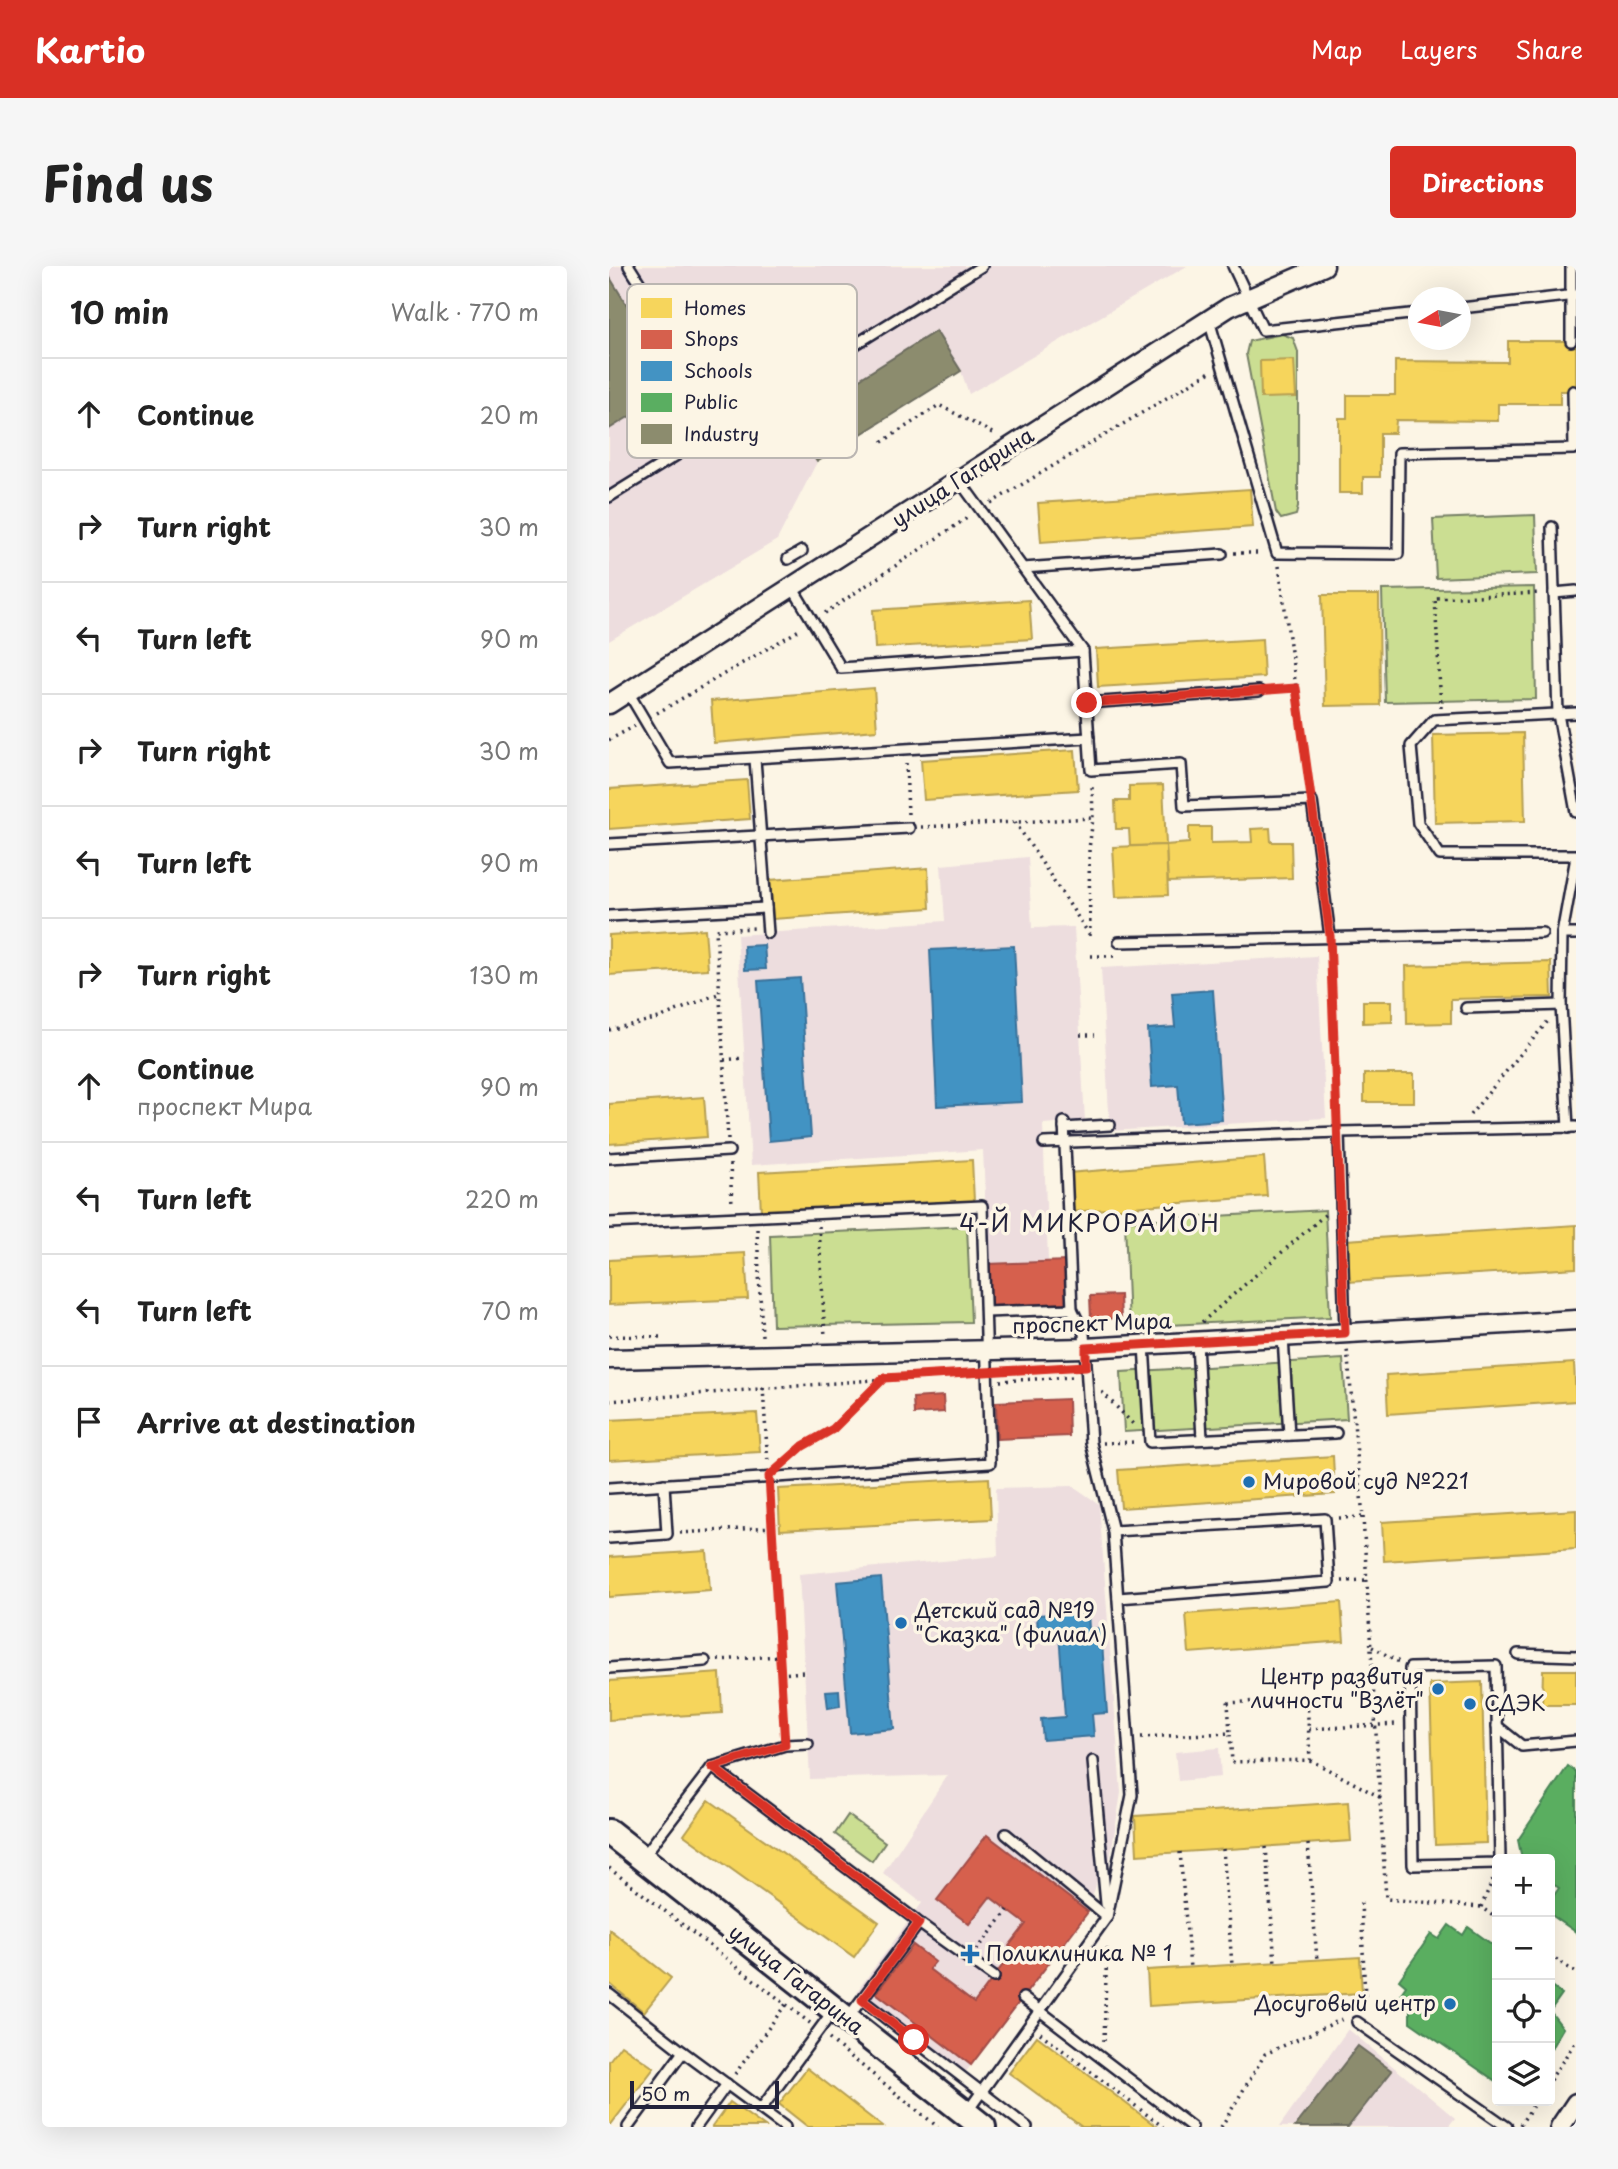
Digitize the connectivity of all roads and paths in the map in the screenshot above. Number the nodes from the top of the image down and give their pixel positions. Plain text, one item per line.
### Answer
1 (629, 266) edge
2 (982, 266) edge
3 (1233, 266) edge
4 (1324, 266) edge
5 (1571, 266) edge
6 (640, 284) edge
7 (1573, 295) edge
8 (1248, 298) junction
9 (1471, 307) edge
10 (1408, 314) edge
11 (1209, 320) junction
12 (1571, 341) dead end
13 (857, 343) edge
14 (1222, 364) junction
15 (1573, 391) dead end
16 (1575, 414) edge
17 (1005, 439) dead end
18 (882, 442) dead end
19 (672, 458) edge
20 (959, 480) junction
21 (609, 497) edge
22 (980, 509) junction
23 (1552, 527) dead end
24 (802, 551) dead end
25 (1277, 553) junction
26 (1222, 554) joint
27 (788, 559) dead end
28 (1023, 568) junction
29 (792, 587) junction
30 (1576, 591) edge
31 (1554, 593) junction
32 (813, 622) junction
33 (1083, 651) junction
34 (1296, 688) junction
35 (1259, 691) joint
36 (628, 692) junction
37 (1087, 703) junction
38 (609, 704) edge
39 (1576, 713) edge
40 (1558, 714) junction
41 (645, 720) junction
42 (1441, 720) junction
43 (1089, 738) junction
44 (609, 740) edge
45 (905, 750) junction
46 (755, 759) junction
47 (1091, 770) junction
48 (1312, 801) junction
49 (1576, 813) edge
50 (1093, 818) junction
51 (1015, 822) junction
52 (909, 828) junction
53 (760, 835) junction
54 (609, 844) edge
55 (1576, 856) edge
56 (766, 908) junction
57 (609, 916) edge
58 (767, 930) joint
59 (1542, 933) dead end
60 (1562, 934) junction
61 (1576, 934) edge
62 (1330, 936) junction
63 (1119, 942) dead end
64 (720, 993) junction
65 (1561, 1005) junction
66 (1466, 1008) dead end
67 (609, 1030) edge
68 (1080, 1035) dead end
69 (1095, 1035) dead end
70 (744, 1058) dead end
71 (724, 1060) junction
72 (1465, 1121) dead end
73 (1110, 1125) dead end
74 (1572, 1128) edge
75 (1339, 1132) junction
76 (1065, 1142) junction
77 (1044, 1143) dead end
78 (729, 1151) junction
79 (609, 1158) edge
80 (1341, 1202) junction
81 (819, 1213) junction
82 (756, 1216) junction
83 (733, 1218) junction
84 (609, 1223) edge
85 (1072, 1309) junction
86 (986, 1312) junction
87 (1576, 1320) edge
88 (1345, 1333) junction
89 (1197, 1334) junction
90 (1283, 1337) junction
91 (762, 1339) dead end
92 (825, 1339) dead end
93 (1144, 1345) junction
94 (1086, 1348) junction
95 (987, 1350) junction
96 (609, 1359) edge
97 (988, 1376) junction
98 (1087, 1376) junction
99 (884, 1378) junction
100 (763, 1387) junction
101 (609, 1401) edge
102 (1336, 1433) dead end
103 (1289, 1435) junction
104 (1202, 1439) junction
105 (1150, 1442) junction
106 (1090, 1443) junction
107 (769, 1476) junction
108 (664, 1484) junction
109 (609, 1488) edge
110 (1363, 1517) junction
111 (1325, 1519) junction
112 (772, 1527) junction
113 (1113, 1531) junction
114 (667, 1534) junction
115 (609, 1538) edge
116 (1367, 1580) junction
117 (1329, 1582) junction
118 (1118, 1598) junction
119 (1371, 1646) junction
120 (1518, 1654) dead end
121 (779, 1656) junction
122 (1576, 1656) edge
123 (705, 1661) joint
124 (609, 1668) edge
125 (1410, 1668) junction
126 (804, 1672) dead end
127 (780, 1674) junction
128 (1411, 1724) junction
129 (1376, 1725) junction
130 (1497, 1726) junction
131 (1309, 1729) junction
132 (1230, 1733) junction
133 (1128, 1738) junction
134 (1576, 1741) edge
135 (808, 1744) dead end
136 (785, 1745) junction
137 (1310, 1760) junction
138 (1093, 1761) dead end
139 (712, 1767) junction
140 (1380, 1797) junction
141 (609, 1832) edge
142 (1006, 1834) dead end
143 (1308, 1844) dead end
144 (1265, 1847) dead end
145 (1223, 1849) dead end
146 (1180, 1852) dead end
147 (1499, 1854) edge
148 (642, 1858) junction
149 (1492, 1861) edge
150 (609, 1868) edge
151 (1492, 1881) edge
152 (1361, 1900) dead end
153 (1481, 1907) junction
154 (1008, 1910) dead end
155 (1107, 1917) junction
156 (1494, 1917) edge
157 (919, 1923) junction
158 (1555, 1958) edge
159 (970, 1960) junction
160 (1317, 1960) dead end
161 (1275, 1963) dead end
162 (1232, 1965) dead end
163 (1190, 1968) dead end
164 (1576, 1973) edge
165 (994, 1977) dead end
166 (801, 1984) junction
167 (609, 1994) edge
168 (1023, 1998) dead end
169 (862, 2000) junction
170 (786, 2005) junction
171 (1040, 2011) junction
172 (841, 2015) junction
173 (1357, 2022) dead end
174 (1030, 2025) junction
175 (819, 2030) junction
176 (1576, 2041) edge
177 (683, 2052) junction
178 (1103, 2060) junction
179 (1555, 2072) edge
180 (727, 2084) junction
181 (982, 2092) junction
182 (1533, 2106) edge
183 (761, 2109) junction
184 (1575, 2109) edge
185 (974, 2120) edge
186 (628, 2127) edge
187 (696, 2127) edge
188 (785, 2127) edge
189 (938, 2127) edge
190 (1027, 2127) edge
191 (1163, 2127) edge
192 (1192, 2127) edge
193 (1221, 2127) edge
194 (1507, 2127) edge
195 (1519, 2127) edge
196 (1560, 2127) edge

1 - 6 lane
2 - 13 lane
3 - 8 lane
4 - 8 street, улица Гагарина
5 - 7 lane
7 - 9 lane
7 - 12 lane
8 - 10 lane
8 - 11 street, улица Гагарина
11 - 14 lane
11 - 20 street, улица Гагарина
14 - 22 path
14 - 25 lane
15 - 16 lane
16 - 25 lane
17 - 18 path
19 - 21 lane
20 - 22 lane
20 - 29 street, улица Гагарина
22 - 28 lane
22 - 32 path
23 - 31 lane
24 - 27 lane
25 - 26 path
25 - 34 path
26 - 28 lane
28 - 33 lane
29 - 32 lane
29 - 36 street, улица Гагарина
30 - 31 lane
31 - 40 lane
31 - 42 path
32 - 33 lane
32 - 41 path
33 - 37 lane
34 - 35 path
34 - 48 path
35 - 37 lane
36 - 38 street, улица Гагарина
36 - 41 lane
37 - 43 lane
39 - 40 lane
40 - 42 lane
40 - 49 lane
41 - 44 path
41 - 46 lane
42 - 55 lane
43 - 45 lane
43 - 47 lane
45 - 46 lane
45 - 52 path
46 - 53 lane
47 - 48 lane
47 - 50 path
48 - 62 lane
50 - 51 path
50 - 51 path
51 - 52 path
52 - 53 lane
53 - 54 lane
53 - 56 lane
55 - 60 lane
56 - 57 lane
56 - 58 lane
58 - 64 path
59 - 62 lane
60 - 61 lane
60 - 65 lane
62 - 63 lane
62 - 75 path
64 - 67 path
64 - 71 path
65 - 66 lane
65 - 72 path
65 - 74 lane
68 - 69 path
70 - 71 path
71 - 78 path
73 - 76 lane
74 - 75 lane
75 - 76 lane
75 - 80 lane
76 - 77 lane
76 - 85 lane
78 - 79 lane
78 - 83 path
80 - 88 lane
80 - 89 path
81 - 82 lane
81 - 86 lane
81 - 92 path
82 - 83 lane
82 - 91 path
83 - 84 lane
85 - 86 lane
85 - 94 lane
86 - 95 lane
87 - 88 street, проспект Мира
88 - 90 street, проспект Мира
88 - 110 path
89 - 90 street, проспект Мира
89 - 93 street, проспект Мира
89 - 104 lane
90 - 103 lane
93 - 94 street, проспект Мира
93 - 105 lane
94 - 95 street, проспект Мира
94 - 98 lane
95 - 96 street, проспект Мира
95 - 97 lane
97 - 98 path
97 - 99 path
97 - 107 lane
98 - 105 path
98 - 106 lane
99 - 100 path
99 - 107 path
100 - 101 path
100 - 107 path
102 - 103 lane
103 - 104 lane
104 - 105 lane
105 - 106 path
106 - 113 lane
107 - 108 lane
107 - 112 path
108 - 109 lane
108 - 114 lane
110 - 111 path
110 - 116 path
111 - 113 lane
111 - 117 lane
112 - 114 path
112 - 121 path
113 - 118 lane
114 - 115 lane
116 - 117 path
116 - 119 path
117 - 118 lane
118 - 133 lane
119 - 125 path
119 - 129 path
120 - 122 lane
121 - 123 path
121 - 127 path
123 - 124 lane
125 - 128 lane
125 - 130 lane
126 - 127 path
127 - 136 path
128 - 129 path
128 - 149 lane
129 - 131 path
129 - 140 path
130 - 134 lane
130 - 147 lane
131 - 132 path
131 - 137 path
132 - 133 path
132 - 137 path
133 - 155 lane
135 - 136 lane
136 - 139 lane
137 - 140 path
138 - 155 lane
139 - 148 lane
139 - 157 lane
140 - 153 path
141 - 148 street, улица Гагарина
142 - 155 lane
143 - 160 path
144 - 161 path
145 - 162 path
146 - 163 path
148 - 166 street, улица Гагарина
150 - 170 path
151 - 153 path
152 - 193 path
153 - 156 path
154 - 159 path
155 - 171 lane
155 - 178 path
157 - 159 lane
157 - 169 lane
158 - 164 path
159 - 165 lane
166 - 170 path
166 - 172 street, улица Гагарина
167 - 177 lane
168 - 171 lane
169 - 172 lane
169 - 181 lane
170 - 175 path
170 - 180 path
171 - 174 lane
171 - 178 lane
172 - 175 lane
172 - 185 street, улица Гагарина
173 - 194 lane
174 - 181 lane
174 - 191 path
175 - 183 lane
175 - 189 path
176 - 179 path
177 - 180 lane
177 - 186 lane
178 - 192 lane
180 - 183 lane
180 - 187 lane
181 - 185 lane
181 - 190 lane
182 - 195 path
183 - 188 lane
184 - 196 street

